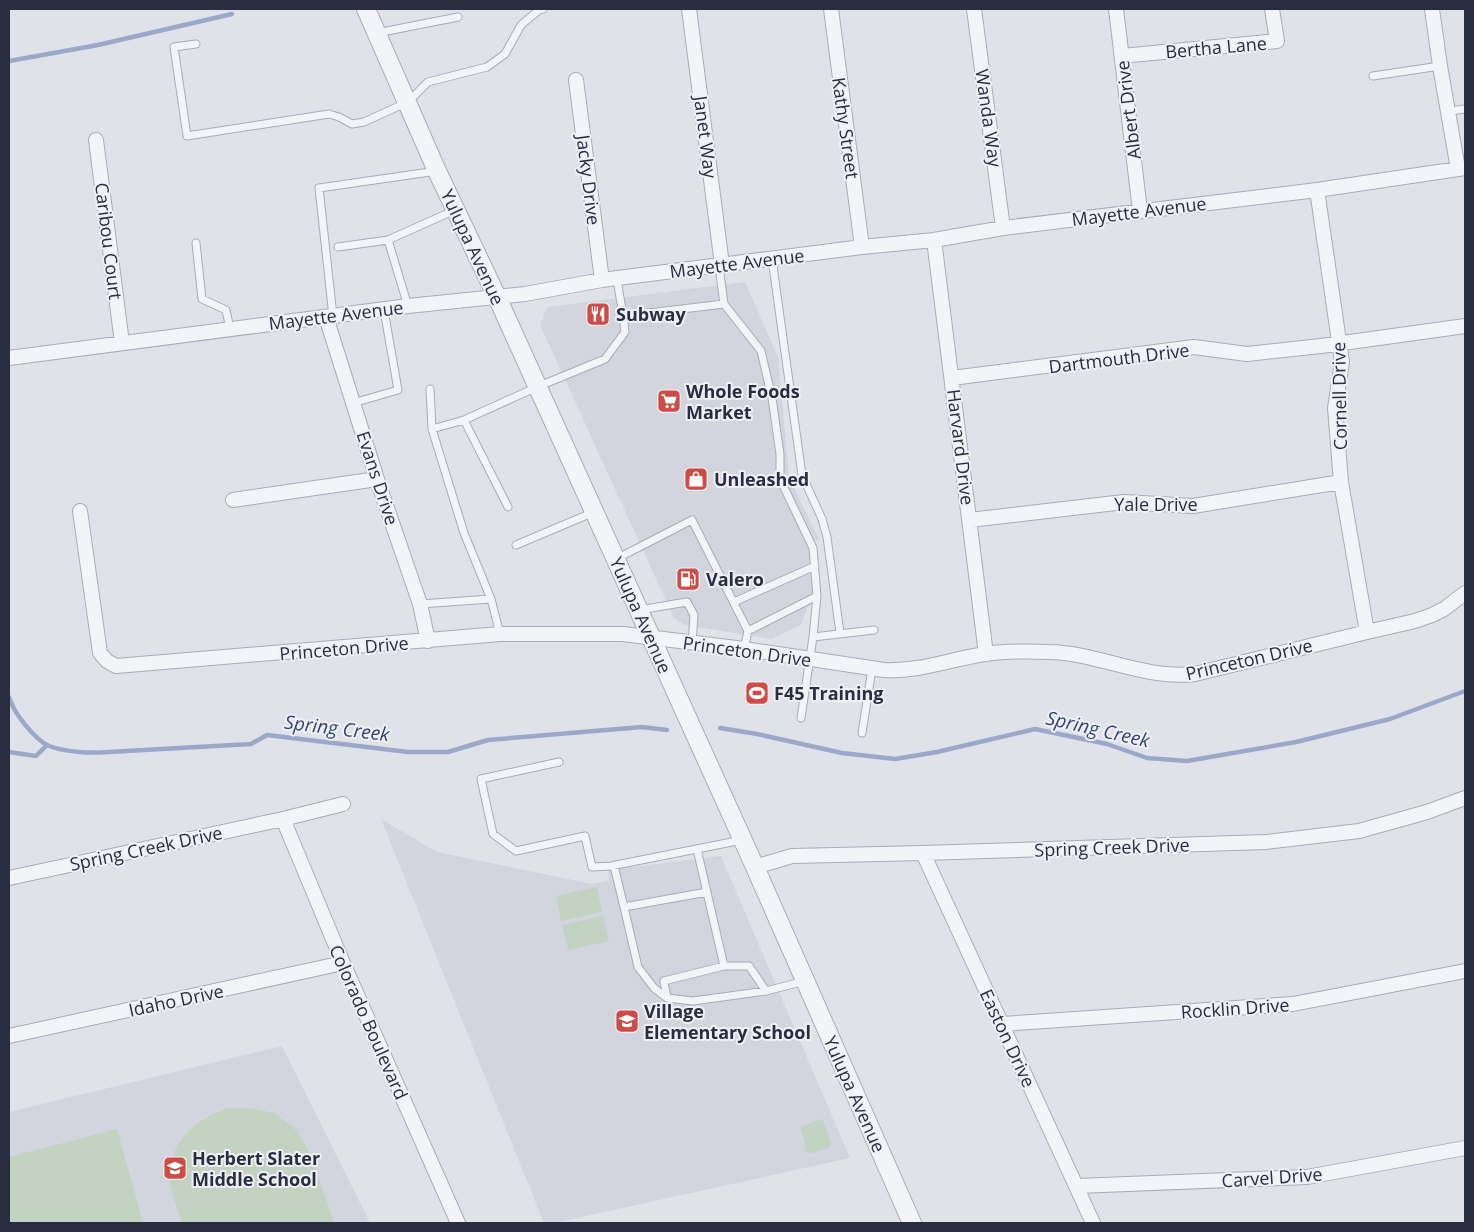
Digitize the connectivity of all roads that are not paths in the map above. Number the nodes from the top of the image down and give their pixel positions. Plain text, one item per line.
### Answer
1 (366, 9) edge
2 (543, 9) edge
3 (689, 9) edge
4 (830, 9) edge
5 (974, 9) edge
6 (1116, 9) edge
7 (1272, 9) edge
8 (1432, 9) edge
9 (458, 17) dead end
10 (377, 34) junction
11 (196, 44) dead end
12 (1122, 56) junction
13 (1440, 66) junction
14 (1373, 76) dead end
15 (576, 80) dead end
16 (408, 102) junction
17 (1465, 109) edge
18 (1449, 111) junction
19 (96, 140) dead end
20 (1462, 169) edge
21 (437, 170) junction
22 (1317, 190) junction
23 (456, 210) junction
24 (1140, 211) junction
25 (1004, 228) junction
26 (388, 240) junction
27 (934, 240) junction
28 (196, 243) dead end
29 (338, 247) dead end
30 (862, 247) junction
31 (772, 259) junction
32 (720, 265) junction
33 (617, 279) junction
34 (602, 280) junction
35 (497, 297) junction
36 (724, 304) junction
37 (408, 306) junction
38 (384, 310) junction
39 (329, 316) junction
40 (623, 316) junction
41 (1465, 326) edge
42 (230, 329) junction
43 (122, 343) junction
44 (1338, 343) junction
45 (9, 358) edge
46 (952, 378) junction
47 (537, 387) junction
48 (430, 389) dead end
49 (353, 403) junction
50 (464, 420) junction
51 (432, 429) junction
52 (378, 479) junction
53 (1342, 482) junction
54 (233, 500) dead end
55 (508, 507) dead end
56 (80, 511) dead end
57 (594, 512) junction
58 (970, 520) junction
59 (516, 545) dead end
60 (615, 559) junction
61 (815, 566) junction
62 (1465, 593) edge
63 (817, 596) junction
64 (491, 599) junction
65 (734, 602) junction
66 (420, 604) junction
67 (638, 610) junction
68 (874, 630) dead end
69 (748, 631) junction
70 (1367, 632) junction
71 (840, 633) junction
72 (500, 634) junction
73 (813, 636) junction
74 (651, 637) junction
75 (428, 641) junction
76 (692, 642) junction
77 (744, 649) junction
78 (986, 654) junction
79 (810, 660) junction
80 (872, 669) junction
81 (801, 718) dead end
82 (862, 733) dead end
83 (559, 762) dead end
84 (1465, 798) edge
85 (343, 804) dead end
86 (283, 818) junction
87 (743, 840) junction
88 (697, 849) junction
89 (923, 853) junction
90 (614, 866) junction
91 (755, 867) junction
92 (9, 878) edge
93 (707, 892) junction
94 (624, 908) junction
95 (343, 963) junction
96 (724, 966) junction
97 (1465, 971) edge
98 (805, 981) junction
99 (766, 991) junction
100 (667, 998) junction
101 (1002, 1024) junction
102 (9, 1036) edge
103 (1465, 1148) edge
104 (1076, 1186) junction
105 (458, 1223) edge
106 (912, 1223) edge
107 (1093, 1223) edge

1 - 10 street, Yulupa Avenue
2 - 16 lane
3 - 32 street, Janet Way
4 - 30 street, Kathy Street
5 - 25 street, Wanda Way
6 - 12 street, Albert Drive
7 - 12 street, Bertha Lane
8 - 13 street
9 - 10 lane
10 - 16 street, Yulupa Avenue
11 - 16 lane
12 - 24 street, Albert Drive
13 - 14 lane
13 - 18 street
15 - 34 street, Jacky Drive
16 - 21 street, Yulupa Avenue
17 - 18 lane
18 - 20 street
19 - 43 street, Caribou Court
20 - 22 street, Mayette Avenue
21 - 23 street, Yulupa Avenue
21 - 39 lane
22 - 24 street, Mayette Avenue
22 - 44 street, Cornell Drive
23 - 26 lane
23 - 35 street, Yulupa Avenue
24 - 25 street, Mayette Avenue
25 - 27 street, Mayette Avenue
26 - 29 lane
26 - 37 lane
27 - 30 street, Mayette Avenue
27 - 46 street, Harvard Drive
28 - 42 lane
30 - 31 street, Mayette Avenue
31 - 32 street, Mayette Avenue
31 - 71 lane
32 - 33 street, Mayette Avenue
32 - 36 lane
33 - 34 street, Mayette Avenue
33 - 40 lane
34 - 35 street, Mayette Avenue
35 - 37 street, Mayette Avenue
35 - 47 street, Yulupa Avenue
36 - 40 lane
36 - 61 lane
37 - 38 street, Mayette Avenue
38 - 39 street, Mayette Avenue
38 - 49 lane
39 - 42 street, Mayette Avenue
39 - 49 street, Evans Drive
40 - 47 lane
41 - 44 street, Dartmouth Drive
42 - 43 street, Mayette Avenue
43 - 45 street, Mayette Avenue
44 - 46 street, Dartmouth Drive
44 - 53 street, Cornell Drive
46 - 58 street, Harvard Drive
47 - 50 lane
47 - 57 street, Yulupa Avenue
48 - 51 lane
49 - 52 street, Evans Drive
50 - 51 lane
50 - 55 lane
51 - 64 lane
52 - 54 street
52 - 66 street, Evans Drive
53 - 58 street, Yale Drive
53 - 70 street, Cornell Drive
56 - 75 street, Princeton Drive
57 - 59 lane
57 - 60 street, Yulupa Avenue
58 - 78 street, Harvard Drive
60 - 65 lane
60 - 67 street, Yulupa Avenue
61 - 63 lane
61 - 65 lane
62 - 70 street, Princeton Drive
63 - 69 lane
63 - 73 lane
64 - 66 lane
64 - 72 lane
65 - 69 lane
66 - 75 street, Evans Drive
67 - 74 street, Yulupa Avenue
67 - 76 lane
68 - 71 lane
69 - 77 lane
70 - 78 street, Princeton Drive
71 - 73 lane
72 - 74 street, Princeton Drive
72 - 75 street, Princeton Drive
73 - 79 lane
74 - 76 street, Princeton Drive
74 - 87 street, Yulupa Avenue
76 - 77 street, Princeton Drive
77 - 79 street, Princeton Drive
78 - 80 street, Princeton Drive
79 - 80 street, Princeton Drive
79 - 81 lane
80 - 82 lane
83 - 90 lane
84 - 89 street, Spring Creek Drive
85 - 86 street, Spring Creek Drive
86 - 92 street, Spring Creek Drive
86 - 95 street, Colorado Boulevard
87 - 88 lane
87 - 91 street, Yulupa Avenue
88 - 90 lane
88 - 93 lane
89 - 91 street, Spring Creek Drive
89 - 101 street, Easton Drive
90 - 94 lane
91 - 98 street, Yulupa Avenue
93 - 94 lane
93 - 96 lane
94 - 100 lane
95 - 102 street, Idaho Drive
95 - 105 street, Colorado Boulevard
96 - 99 lane
96 - 100 lane
97 - 101 street, Rocklin Drive
98 - 99 lane
98 - 106 street, Yulupa Avenue
99 - 100 lane
101 - 104 street, Easton Drive
103 - 104 street, Carvel Drive
104 - 107 street, Easton Drive

